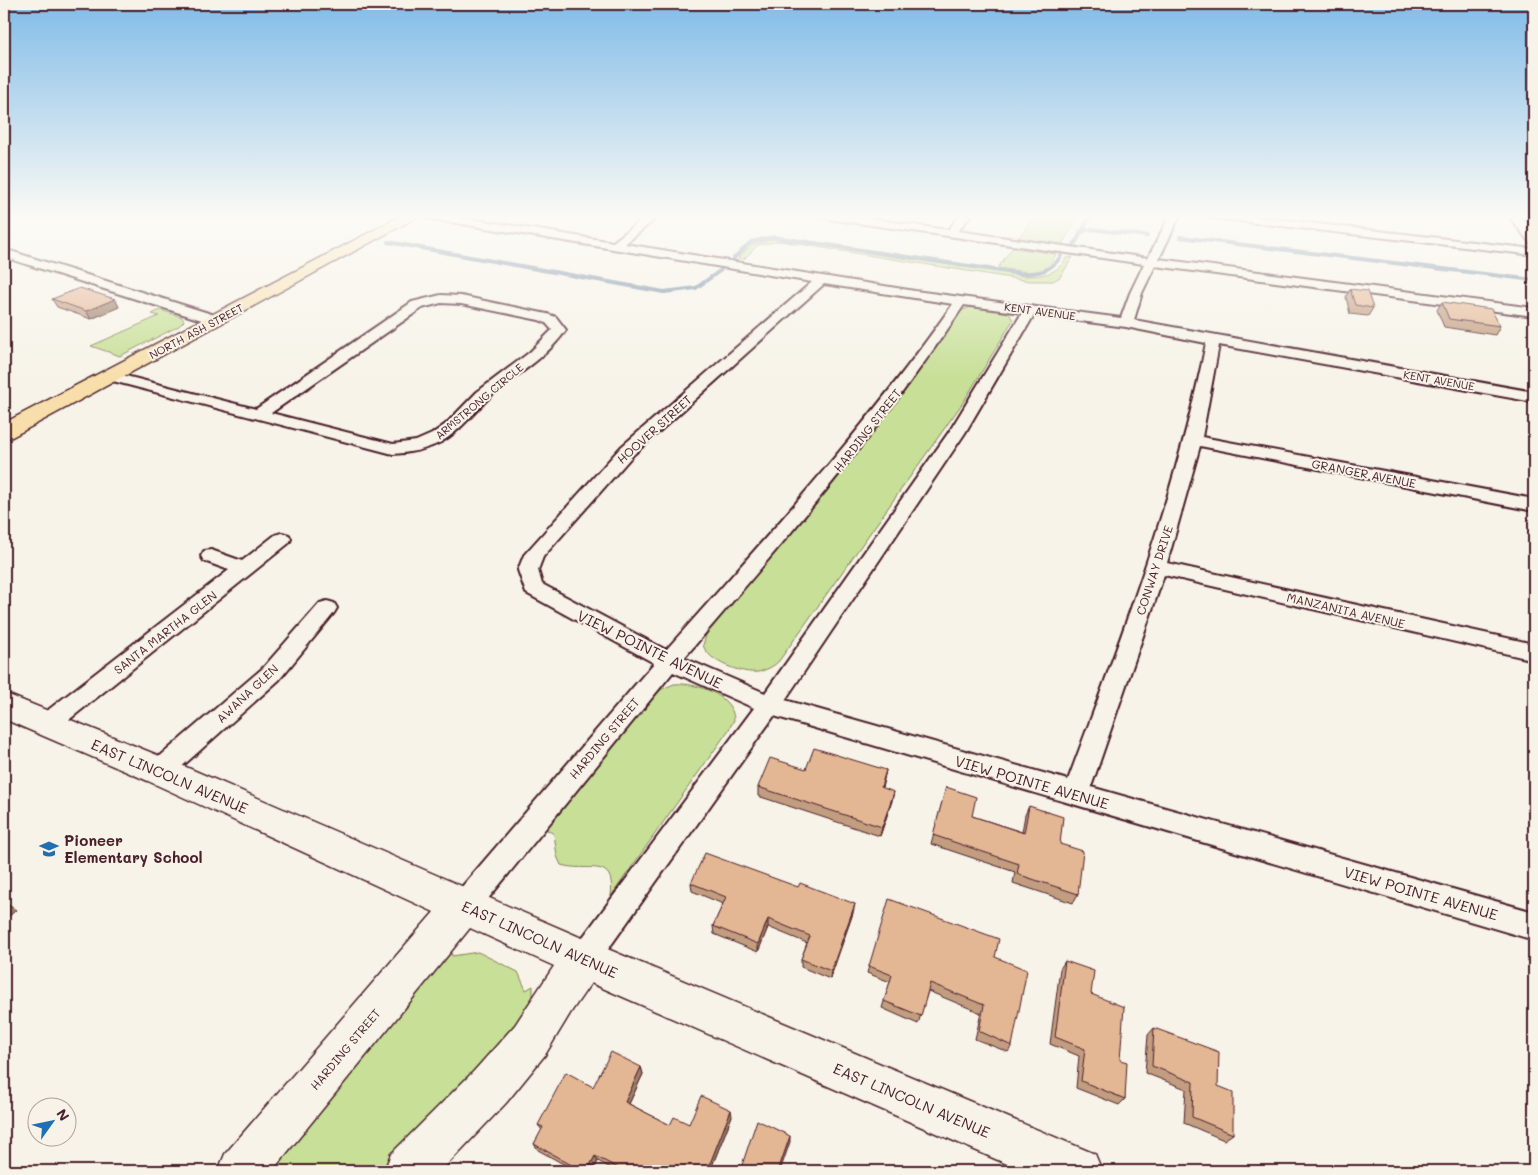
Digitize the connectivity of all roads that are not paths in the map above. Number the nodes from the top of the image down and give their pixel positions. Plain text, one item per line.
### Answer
1 (57, 270) edge
2 (311, 270) edge
3 (752, 270) edge
4 (1148, 270) edge
5 (1212, 270) edge
6 (820, 281) junction
7 (961, 301) junction
8 (1030, 310) junction
9 (1534, 312) edge
10 (216, 320) junction
11 (1126, 323) junction
12 (1213, 340) junction
13 (110, 376) junction
14 (1534, 397) edge
15 (257, 415) junction
16 (4, 432) edge
17 (1193, 440) junction
18 (1534, 505) edge
19 (282, 539) dead end
20 (211, 556) dead end
21 (1157, 567) junction
22 (244, 569) junction
23 (545, 596) joint
24 (327, 608) dead end
25 (1534, 652) edge
26 (669, 661) junction
27 (769, 705) junction
28 (4, 706) edge
29 (47, 724) junction
30 (160, 771) junction
31 (1075, 795) junction
32 (464, 906) junction
33 (1534, 926) edge
34 (584, 959) junction
35 (242, 1171) edge
36 (408, 1171) edge
37 (1078, 1171) edge

1 - 10 street
2 - 10 main road, NORTH ASH STREET
3 - 6 street, KENT AVENUE
4 - 11 street
5 - 9 street
6 - 7 street, KENT AVENUE
6 - 23 street, HOOVER STREET
7 - 8 street, KENT AVENUE
7 - 26 street, HARDING STREET
8 - 11 street, KENT AVENUE
8 - 27 street
10 - 13 main road, NORTH ASH STREET
11 - 12 street, KENT AVENUE
12 - 14 street, KENT AVENUE
12 - 17 street, CONWAY DRIVE
13 - 15 street, ARMSTRONG CIRCLE
13 - 16 main road, NORTH ASH STREET
15 - 15 street, ARMSTRONG CIRCLE
17 - 18 street, GRANGER AVENUE
17 - 21 street, CONWAY DRIVE
19 - 22 street, SANTA MARTHA GLEN
20 - 22 street
21 - 25 street, MANZANITA AVENUE
21 - 31 street, CONWAY DRIVE
22 - 29 street, SANTA MARTHA GLEN
23 - 26 street, VIEW POINTE AVENUE
24 - 30 street, AWANA GLEN
26 - 27 street, VIEW POINTE AVENUE
26 - 32 street, HARDING STREET
27 - 31 street, VIEW POINTE AVENUE
27 - 34 street
28 - 29 main road, EAST LINCOLN AVENUE
29 - 30 main road, EAST LINCOLN AVENUE
30 - 32 main road, EAST LINCOLN AVENUE
31 - 33 street, VIEW POINTE AVENUE
32 - 34 main road, EAST LINCOLN AVENUE
32 - 35 main road, HARDING STREET
34 - 36 main road
34 - 37 main road, EAST LINCOLN AVENUE

